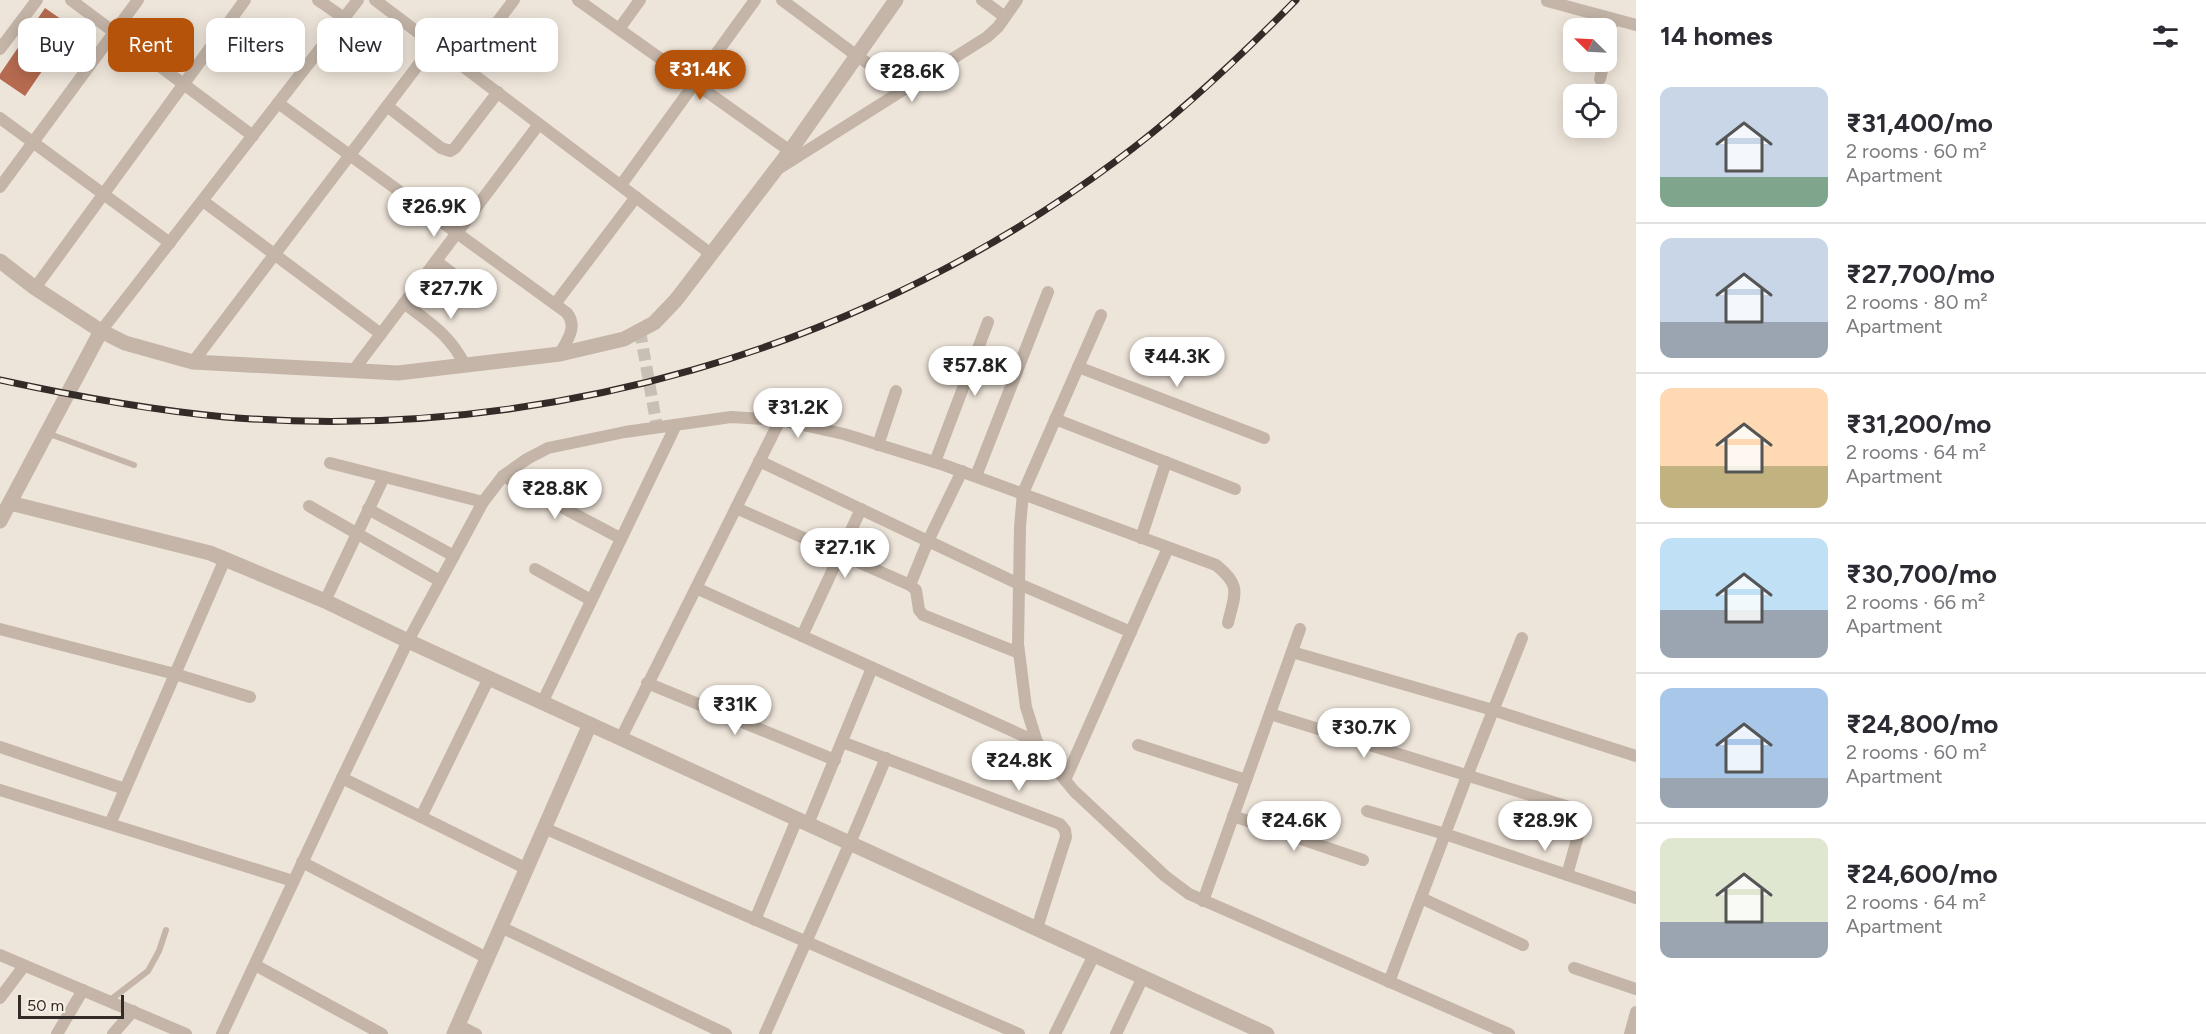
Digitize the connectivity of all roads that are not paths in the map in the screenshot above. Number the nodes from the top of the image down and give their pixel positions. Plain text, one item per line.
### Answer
1 (37, 0) edge
2 (71, 0) edge
3 (138, 0) edge
4 (245, 0) edge
5 (318, 0) edge
6 (358, 0) edge
7 (375, 0) edge
8 (514, 0) edge
9 (578, 0) edge
10 (640, 0) edge
11 (755, 0) edge
12 (782, 0) edge
13 (896, 0) edge
14 (982, 0) edge
15 (1017, 0) edge
16 (1547, 1) edge
17 (1005, 17) junction
18 (125, 18) edge
19 (344, 18) joint
20 (500, 18) edge
21 (1609, 18) edge
22 (1617, 20) edge
23 (1636, 25) edge
24 (108, 27) edge
25 (619, 29) junction
26 (415, 30) edge
27 (108, 41) edge
28 (0, 49) edge
29 (317, 53) edge
30 (857, 56) junction
31 (415, 69) edge
32 (168, 72) edge
33 (472, 72) edge
34 (1602, 72) edge
35 (1600, 79) dead end
36 (695, 83) junction
37 (184, 84) junction
38 (906, 88) junction
39 (498, 92) junction
40 (278, 103) junction
41 (387, 106) junction
42 (0, 118) edge
43 (539, 124) junction
44 (253, 136) junction
45 (33, 142) junction
46 (790, 151) junction
47 (350, 155) junction
48 (774, 172) junction
49 (621, 185) junction
50 (0, 187) edge
51 (104, 194) junction
52 (636, 197) junction
53 (203, 201) junction
54 (457, 233) junction
55 (170, 243) junction
56 (275, 254) junction
57 (711, 254) junction
58 (0, 261) edge
59 (436, 261) junction
60 (35, 288) junction
61 (1048, 292) dead end
62 (485, 298) dead end
63 (404, 303) junction
64 (555, 304) junction
65 (1101, 315) dead end
66 (988, 322) dead end
67 (101, 331) junction
68 (381, 334) junction
69 (560, 354) junction
70 (193, 362) junction
71 (465, 365) junction
72 (1078, 367) junction
73 (353, 370) junction
74 (896, 391) dead end
75 (1055, 419) junction
76 (780, 420) junction
77 (676, 425) junction
78 (46, 433) junction
79 (1264, 438) dead end
80 (878, 445) junction
81 (759, 461) junction
82 (935, 462) junction
83 (1166, 462) junction
84 (330, 463) dead end
85 (134, 465) dead end
86 (962, 471) junction
87 (503, 476) junction
88 (976, 476) junction
89 (384, 477) junction
90 (1235, 489) dead end
91 (1023, 493) junction
92 (483, 502) junction
93 (10, 503) junction
94 (309, 506) dead end
95 (736, 508) junction
96 (368, 509) junction
97 (861, 509) junction
98 (0, 521) edge
99 (356, 533) junction
100 (620, 538) junction
101 (1142, 538) junction
102 (928, 541) junction
103 (1168, 548) junction
104 (839, 555) junction
105 (454, 556) junction
106 (225, 559) junction
107 (535, 569) dead end
108 (440, 581) junction
109 (1019, 584) junction
110 (910, 585) junction
111 (696, 588) junction
112 (591, 600) junction
113 (325, 601) junction
114 (1228, 623) dead end
115 (0, 629) edge
116 (1300, 630) dead end
117 (1131, 632) junction
118 (802, 636) junction
119 (1522, 638) dead end
120 (408, 641) junction
121 (1292, 652) junction
122 (1019, 653) junction
123 (872, 668) junction
124 (175, 674) junction
125 (489, 678) junction
126 (647, 684) junction
127 (250, 697) dead end
128 (542, 703) junction
129 (1493, 710) junction
130 (1269, 714) junction
131 (590, 724) junction
132 (621, 738) junction
133 (842, 742) junction
134 (1037, 742) junction
135 (1138, 745) dead end
136 (0, 747) edge
137 (1636, 756) edge
138 (886, 758) junction
139 (835, 760) junction
140 (1467, 776) junction
141 (342, 778) junction
142 (1065, 780) junction
143 (1246, 780) junction
144 (125, 789) junction
145 (0, 790) edge
146 (1367, 811) dead end
147 (1233, 816) junction
148 (421, 817) junction
149 (802, 821) junction
150 (110, 824) junction
151 (544, 828) junction
152 (1445, 834) junction
153 (850, 843) junction
154 (1364, 860) dead end
155 (302, 862) junction
156 (527, 869) junction
157 (1567, 875) junction
158 (293, 881) junction
159 (1421, 898) junction
160 (1636, 898) edge
161 (1203, 901) junction
162 (755, 920) junction
163 (501, 927) junction
164 (1037, 928) junction
165 (166, 930) dead end
166 (806, 942) junction
167 (1523, 945) dead end
168 (0, 955) edge
169 (1094, 955) junction
170 (487, 958) junction
171 (255, 965) junction
172 (24, 966) junction
173 (1574, 968) dead end
174 (1143, 977) junction
175 (1389, 982) junction
176 (1636, 989) edge
177 (83, 990) junction
178 (0, 999) edge
179 (109, 1001) junction
180 (133, 1011) junction
181 (1636, 1012) edge
182 (456, 1030) edge
183 (1262, 1033) edge
184 (1632, 1033) edge
185 (57, 1034) edge
186 (113, 1034) edge
187 (186, 1034) edge
188 (222, 1034) edge
189 (382, 1034) edge
190 (476, 1034) edge
191 (726, 1034) edge
192 (765, 1034) edge
193 (1019, 1034) edge
194 (1055, 1034) edge
195 (1116, 1034) edge
196 (1509, 1034) edge

1 - 28 street
2 - 24 street
3 - 18 street
4 - 37 street
5 - 19 street
6 - 19 street
7 - 26 street
8 - 20 street
9 - 25 street
10 - 25 street
11 - 36 street
12 - 30 street
13 - 30 street
14 - 17 street
15 - 17 street
16 - 21 street
17 - 38 street
22 - 23 street
25 - 36 street
27 - 45 street
29 - 40 street
30 - 38 street
30 - 46 street
31 - 41 street
32 - 37 street
33 - 39 street
34 - 35 street
36 - 46 street
36 - 49 street
37 - 44 street
37 - 51 street
38 - 48 street
39 - 41 street
39 - 43 street
40 - 44 street
40 - 47 street
41 - 47 street
42 - 45 street
43 - 49 street
43 - 54 street
44 - 53 street
45 - 50 street
45 - 51 street
46 - 48 street
47 - 54 street
47 - 56 street
48 - 57 street
49 - 52 street
51 - 55 street
51 - 60 street
52 - 57 street
52 - 64 street
53 - 55 street
53 - 56 street
54 - 59 street
54 - 64 street
55 - 67 street
56 - 68 street
56 - 70 street
57 - 69 street
58 - 60 street
59 - 62 street
59 - 63 street
60 - 67 street
61 - 88 street
63 - 68 street
63 - 71 street
64 - 69 street
65 - 72 street
66 - 82 street
67 - 70 street
67 - 78 street
68 - 73 street
69 - 71 street
70 - 73 street
71 - 73 street
72 - 75 street
72 - 79 street
74 - 80 street
75 - 83 street
75 - 91 street
76 - 77 street
76 - 80 street
76 - 81 street
77 - 87 street
77 - 100 street
78 - 85 lane
78 - 93 street
80 - 82 street
81 - 95 street
81 - 97 street
82 - 86 street
83 - 90 street
83 - 101 street
84 - 89 street
86 - 88 street
86 - 102 street
87 - 92 street
87 - 100 street
88 - 91 street
89 - 92 street
89 - 96 street
91 - 101 street
91 - 109 street
92 - 105 street
93 - 98 street
93 - 106 street
94 - 99 street
95 - 104 street
95 - 111 street
96 - 99 street
96 - 105 street
97 - 102 street
97 - 104 street
99 - 108 street
99 - 113 street
100 - 112 street
101 - 103 street
102 - 109 street
102 - 110 street
103 - 114 street
103 - 117 street
104 - 110 street
104 - 118 street
105 - 108 street
106 - 113 street
106 - 124 street
107 - 112 street
108 - 120 street
109 - 117 street
109 - 122 street
110 - 122 street
111 - 118 street
111 - 126 street
112 - 128 street
113 - 120 street
115 - 124 street
116 - 121 street
117 - 142 street
118 - 123 street
119 - 129 street
120 - 125 street
120 - 141 street
121 - 129 street
121 - 130 street
122 - 134 street
123 - 133 street
123 - 134 street
124 - 127 street
124 - 144 street
125 - 128 street
125 - 148 street
126 - 132 street
126 - 139 street
128 - 131 street
129 - 137 street
129 - 140 street
130 - 140 street
130 - 143 street
131 - 132 street
131 - 151 street
132 - 149 street
133 - 138 street
133 - 139 street
134 - 142 street
135 - 143 street
136 - 144 street
138 - 153 street
138 - 164 street
139 - 149 street
140 - 152 street
140 - 157 street
141 - 148 street
141 - 155 street
142 - 161 street
143 - 147 street
144 - 150 street
145 - 150 street
146 - 152 street
147 - 154 street
147 - 161 street
148 - 156 street
149 - 153 street
149 - 162 street
150 - 158 street
151 - 156 street
151 - 162 street
152 - 157 street
152 - 159 street
153 - 164 street
153 - 166 street
155 - 158 street
155 - 170 street
156 - 163 street
157 - 160 street
158 - 171 street
159 - 167 street
159 - 175 street
161 - 175 street
162 - 166 street
163 - 170 street
163 - 191 street
164 - 169 street
165 - 179 lane
166 - 192 street
166 - 193 street
168 - 172 street
169 - 174 street
169 - 194 street
170 - 182 street
171 - 188 street
171 - 189 street
172 - 177 street
172 - 178 street
173 - 176 street
174 - 183 street
174 - 195 street
175 - 196 street
177 - 179 street
177 - 185 street
179 - 180 street
180 - 186 street
180 - 187 street
181 - 184 street
182 - 190 street

